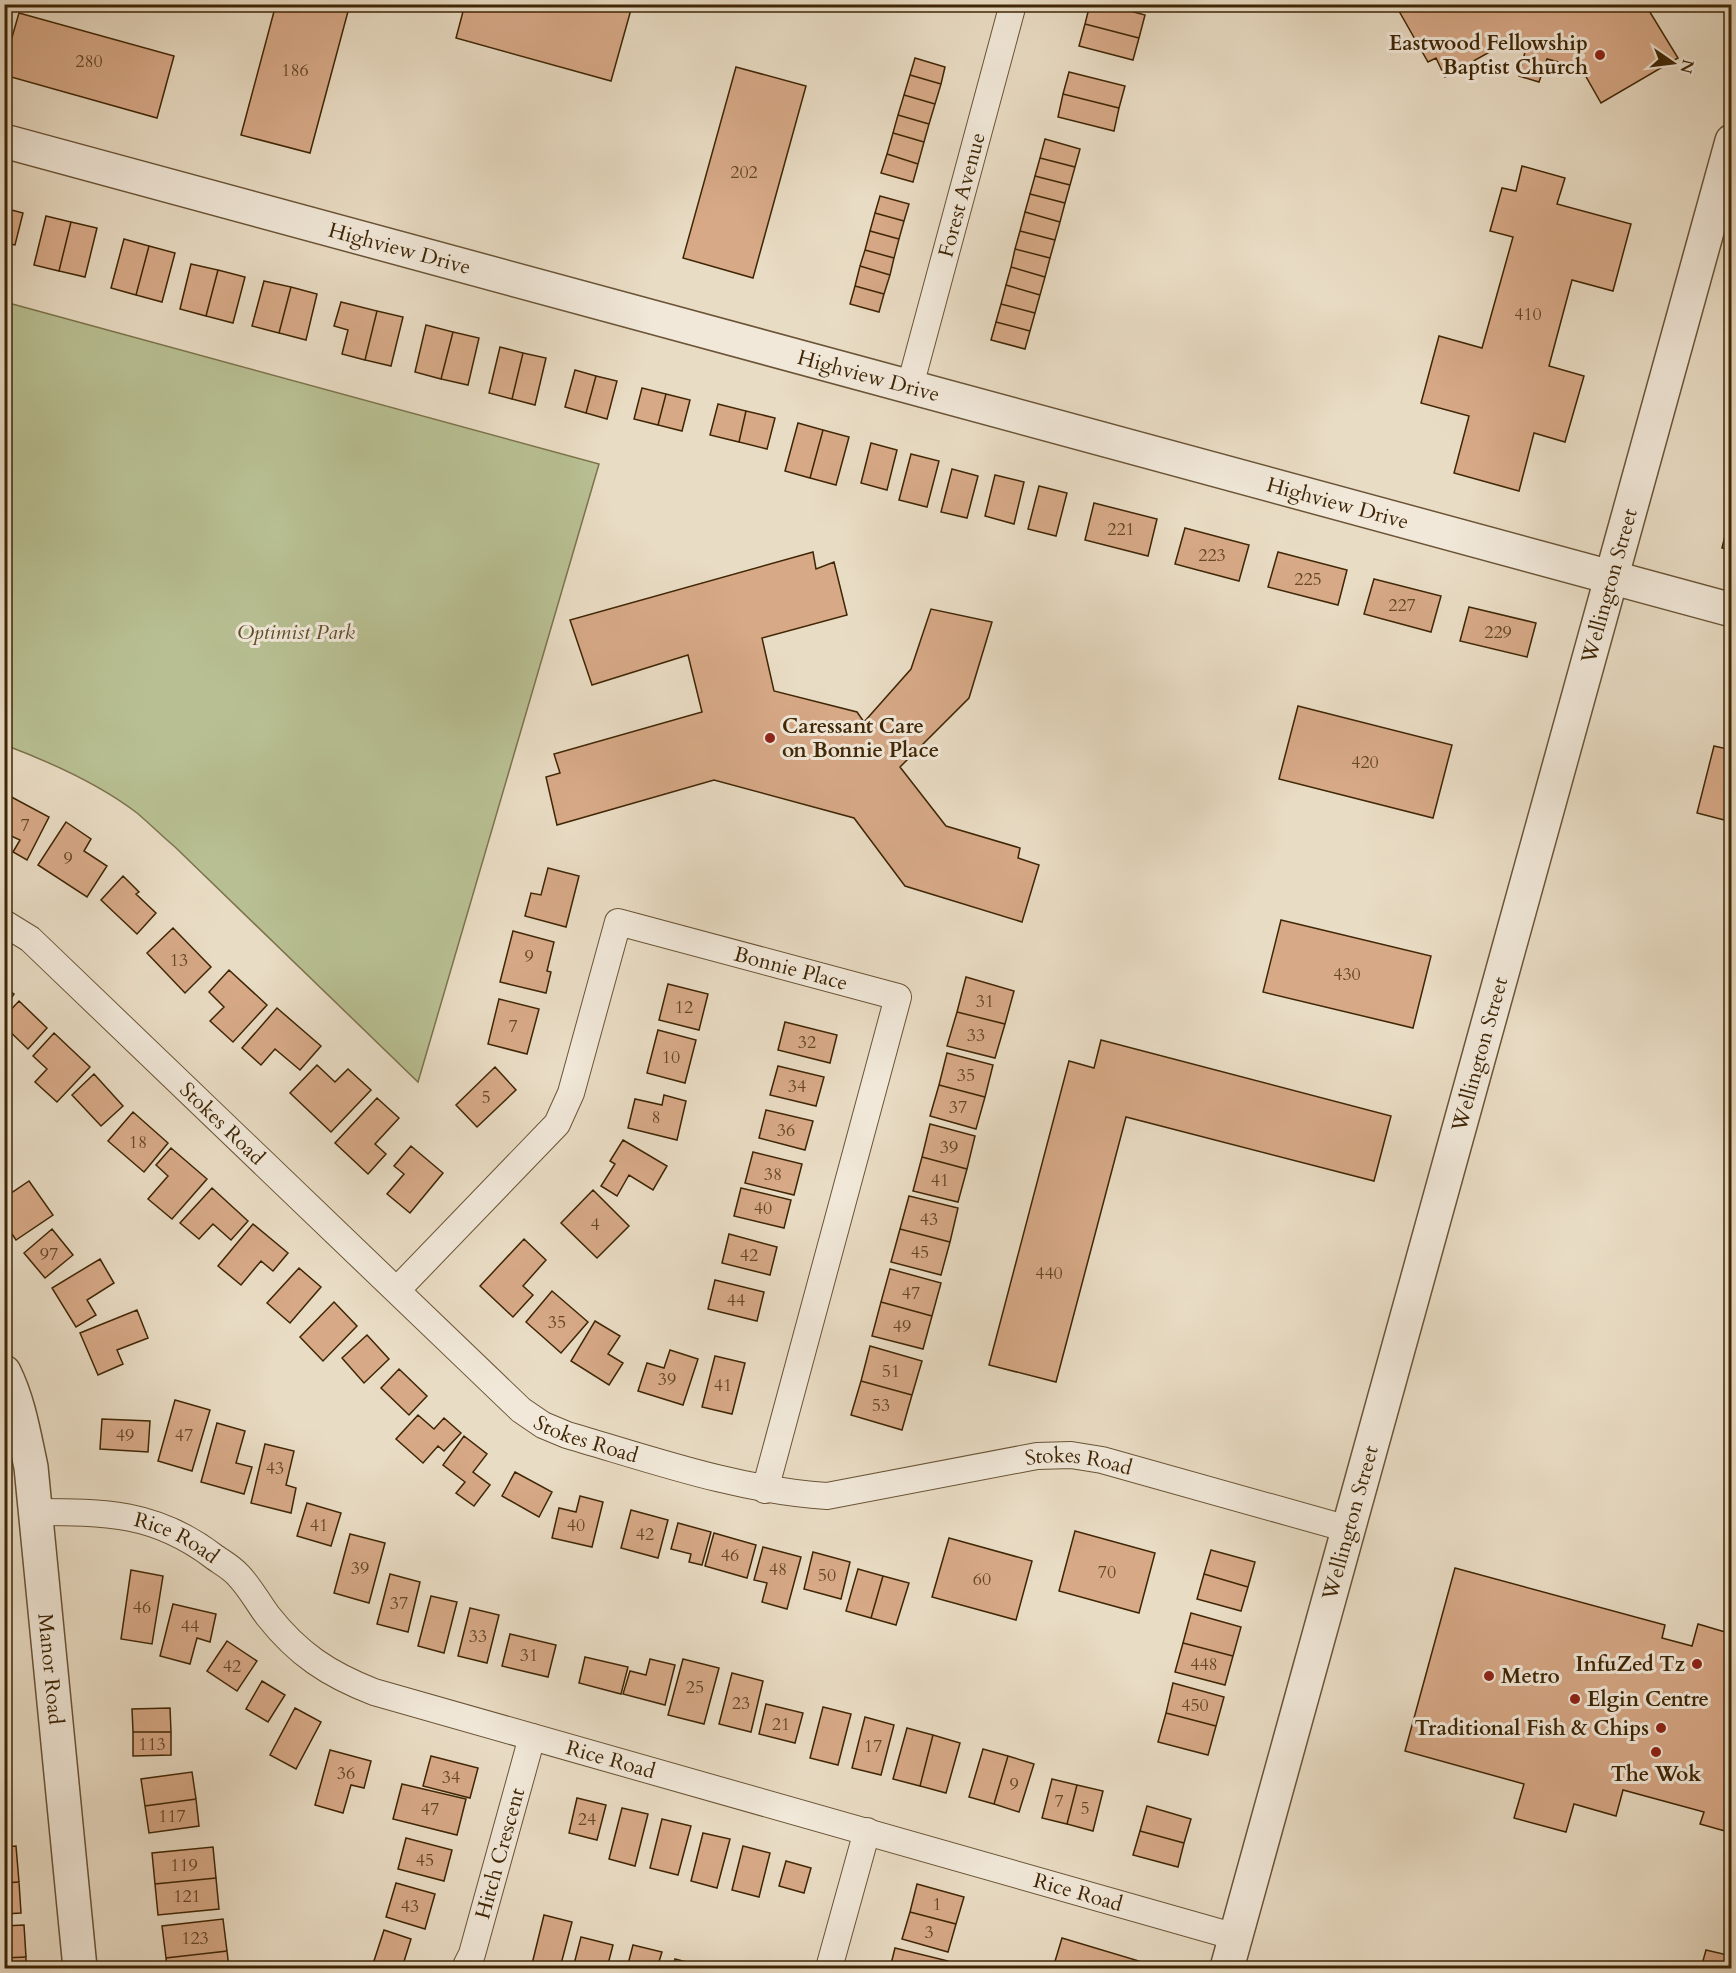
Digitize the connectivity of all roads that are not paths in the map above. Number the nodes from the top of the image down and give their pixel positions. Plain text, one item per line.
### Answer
1 (1013, 4) edge
2 (4, 141) edge
3 (1731, 141) edge
4 (1725, 188) edge
5 (910, 386) junction
6 (1611, 576) junction
7 (1731, 610) edge
8 (4, 923) edge
9 (397, 1290) junction
10 (4, 1372) edge
11 (765, 1490) junction
12 (35, 1512) junction
13 (1348, 1529) junction
14 (531, 1737) junction
15 (867, 1831) junction
16 (1236, 1937) junction
17 (80, 1968) edge
18 (465, 1968) edge
19 (828, 1968) edge
20 (1227, 1968) edge

1 - 5 street, Forest Avenue
2 - 5 street, Highview Drive
3 - 4 street, Wellington Street
4 - 6 street, Wellington Street
5 - 6 street, Highview Drive
6 - 7 street, Highview Drive
6 - 13 street, Wellington Street
8 - 9 street, Stokes Road
9 - 11 street, Stokes Road
9 - 11 street, Bonnie Place
10 - 12 street, Manor Road
11 - 13 street, Stokes Road
12 - 14 street, Rice Road
12 - 17 street, Manor Road
13 - 16 street, Wellington Street
14 - 15 street, Rice Road
14 - 18 street, Hitch Crescent
15 - 16 street, Rice Road
15 - 19 street
16 - 20 street, Wellington Street

